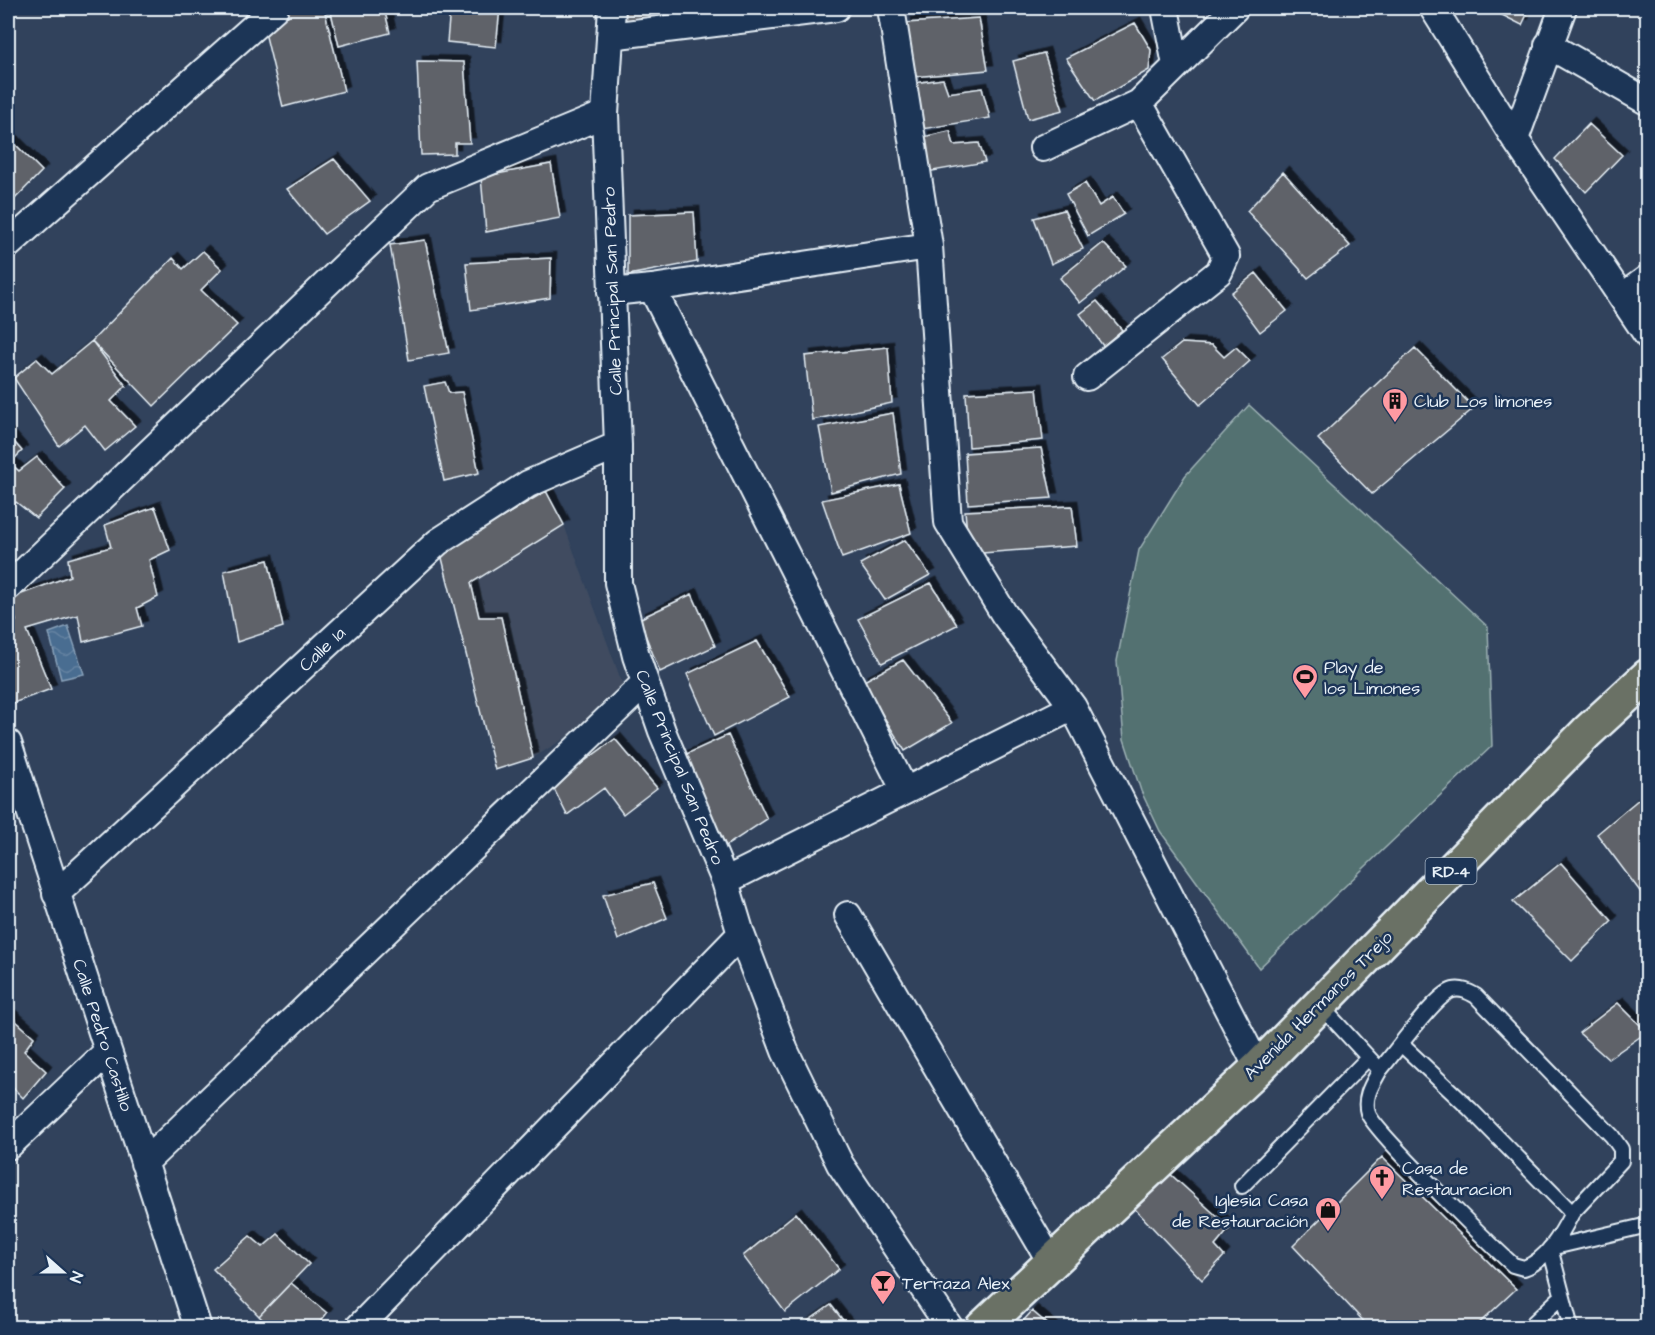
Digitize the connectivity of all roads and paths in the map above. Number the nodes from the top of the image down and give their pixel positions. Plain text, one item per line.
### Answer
1 (275, 8) edge
2 (612, 8) edge
3 (836, 8) edge
4 (891, 8) edge
5 (1165, 8) edge
6 (1235, 8) edge
7 (1433, 8) edge
8 (1563, 8) edge
9 (610, 36) junction
10 (1548, 45) junction
11 (1176, 65) junction
12 (1139, 102) junction
13 (1647, 102) edge
14 (605, 114) junction
15 (1515, 139) junction
16 (1043, 148) dead end
17 (8, 245) edge
18 (928, 246) junction
19 (1647, 278) edge
20 (652, 288) junction
21 (611, 292) junction
22 (1622, 297) junction
23 (1647, 336) edge
24 (1088, 377) dead end
25 (618, 445) junction
26 (8, 587) edge
27 (1647, 676) edge
28 (645, 683) junction
29 (1073, 707) junction
30 (8, 743) edge
31 (905, 791) junction
32 (725, 880) junction
33 (56, 894) junction
34 (848, 915) dead end
35 (741, 934) junction
36 (1320, 1004) junction
37 (1401, 1046) junction
38 (108, 1051) junction
39 (1368, 1058) junction
40 (1258, 1068) junction
41 (1380, 1070) junction
42 (8, 1146) edge
43 (144, 1163) junction
44 (1242, 1186) dead end
45 (1572, 1213) junction
46 (1647, 1225) edge
47 (1550, 1248) junction
48 (1051, 1262) junction
49 (1561, 1297) junction
50 (198, 1328) edge
51 (358, 1328) edge
52 (950, 1328) edge
53 (982, 1328) edge
54 (1528, 1328) edge
55 (1571, 1328) edge

1 - 17 street
2 - 9 street, Calle Principal San Pedro
3 - 9 street
4 - 18 street
5 - 11 street
6 - 11 street
7 - 15 street
8 - 10 street
9 - 14 street, Calle Principal San Pedro
10 - 13 street
10 - 15 street
11 - 12 street
12 - 16 street
12 - 24 street
14 - 21 street, Calle Principal San Pedro
14 - 26 street
15 - 22 street
18 - 20 street
18 - 29 street
19 - 22 street
20 - 21 street
20 - 31 street
21 - 25 street, Calle Principal San Pedro
22 - 23 street
25 - 28 street, Calle Principal San Pedro
25 - 33 street, Calle 1a
27 - 36 main road, Avenida Hermanos Trejo / RD-4
28 - 32 street, Calle Principal San Pedro
28 - 43 street
29 - 31 street
29 - 40 street
30 - 33 street, Calle Pedro Castillo
31 - 32 street
32 - 35 street, Calle Principal San Pedro
33 - 38 street, Calle Pedro Castillo
34 - 48 street
35 - 51 street
35 - 52 street, Calle Principal San Pedro
36 - 39 lane
36 - 40 main road, Avenida Hermanos Trejo / RD-4
37 - 41 lane
37 - 45 lane
37 - 45 lane
38 - 42 street
38 - 43 street, Calle Pedro Castillo
39 - 41 lane
39 - 44 lane
40 - 48 main road, Avenida Hermanos Trejo / RD-4
41 - 47 lane
43 - 50 street, Calle Pedro Castillo
45 - 47 lane
46 - 47 lane
47 - 49 lane
48 - 53 main road, Avenida Hermanos Trejo / RD-4
49 - 54 lane
49 - 55 lane

